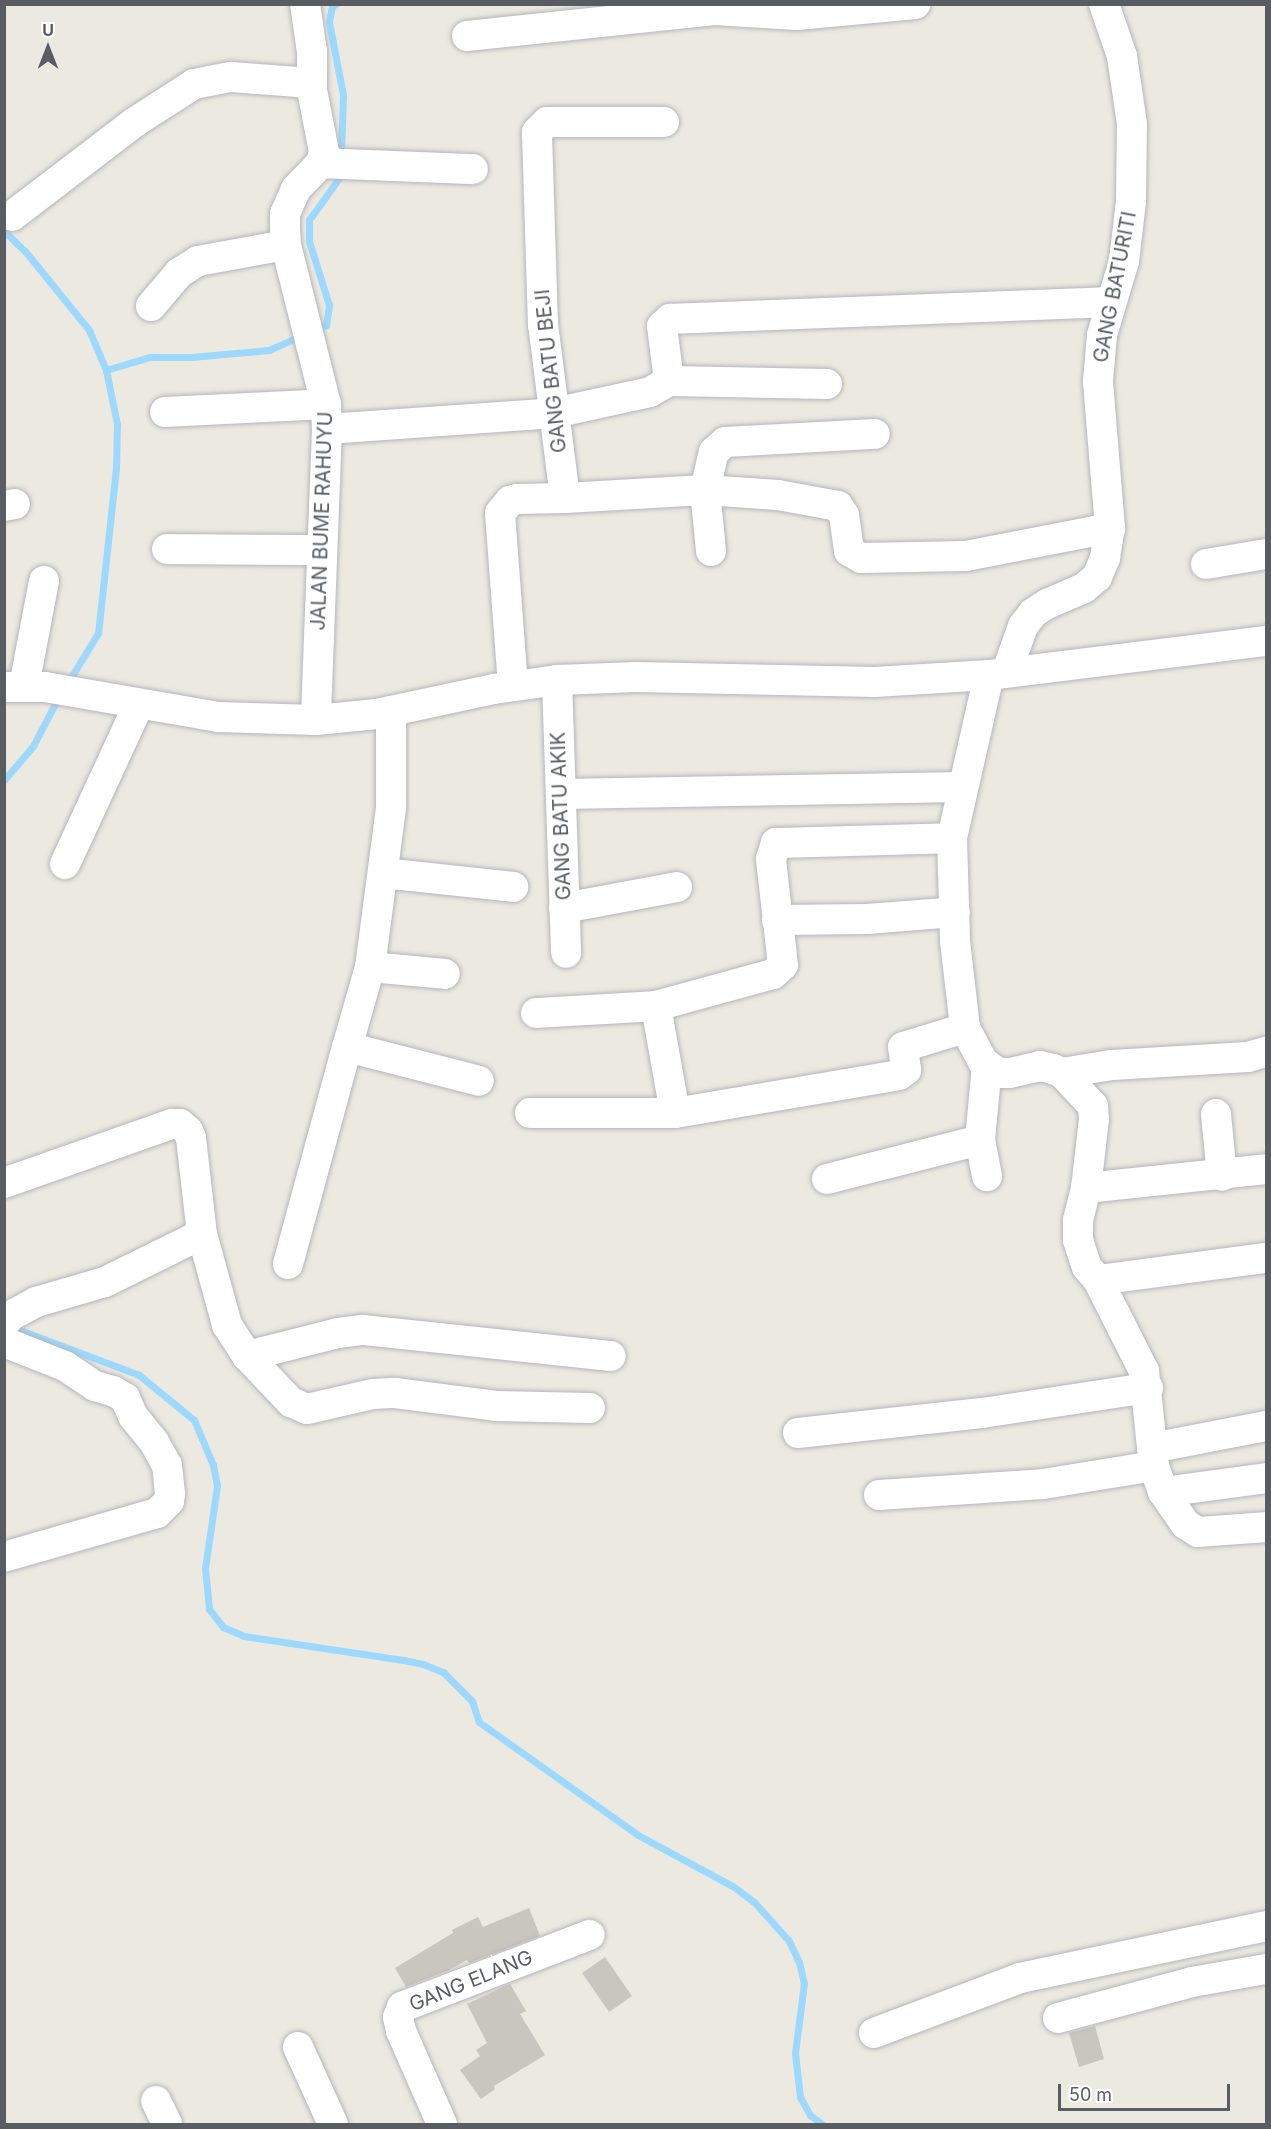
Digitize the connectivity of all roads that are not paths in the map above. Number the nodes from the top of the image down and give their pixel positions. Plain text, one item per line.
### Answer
1 (304, 4) edge
2 (915, 4) edge
3 (1104, 4) edge
4 (467, 36) dead end
5 (312, 90) junction
6 (664, 122) dead end
7 (321, 163) junction
8 (473, 169) dead end
9 (12, 216) dead end
10 (286, 245) junction
11 (1111, 302) junction
12 (151, 306) dead end
13 (669, 381) junction
14 (827, 384) dead end
15 (165, 412) dead end
16 (554, 413) junction
17 (327, 416) junction
18 (875, 434) dead end
19 (705, 490) junction
20 (565, 498) junction
21 (1110, 528) junction
22 (167, 549) dead end
23 (321, 550) junction
24 (711, 551) dead end
25 (1266, 554) edge
26 (1206, 564) dead end
27 (44, 581) dead end
28 (1266, 641) edge
29 (998, 673) junction
30 (557, 680) junction
31 (14, 686) edge
32 (513, 686) junction
33 (139, 704) junction
34 (391, 711) junction
35 (316, 720) junction
36 (962, 787) junction
37 (562, 794) junction
38 (952, 838) junction
39 (64, 864) dead end
40 (383, 873) junction
41 (513, 887) dead end
42 (677, 887) dead end
43 (564, 908) junction
44 (955, 912) junction
45 (777, 920) junction
46 (566, 953) dead end
47 (370, 967) junction
48 (445, 974) dead end
49 (656, 1006) junction
50 (536, 1013) dead end
51 (965, 1028) junction
52 (347, 1047) junction
53 (1266, 1052) edge
54 (987, 1065) junction
55 (1062, 1073) junction
56 (479, 1081) dead end
57 (530, 1113) dead end
58 (675, 1113) junction
59 (1216, 1114) dead end
60 (980, 1140) junction
61 (1266, 1169) edge
62 (987, 1176) dead end
63 (1222, 1176) junction
64 (827, 1179) dead end
65 (4, 1183) edge
66 (1086, 1188) junction
67 (202, 1234) junction
68 (1266, 1258) edge
69 (288, 1264) dead end
70 (1098, 1280) junction
71 (7, 1326) edge
72 (247, 1356) junction
73 (611, 1356) dead end
74 (1148, 1388) junction
75 (590, 1408) dead end
76 (1266, 1426) edge
77 (798, 1433) dead end
78 (1156, 1468) junction
79 (1266, 1478) edge
80 (879, 1496) dead end
81 (1266, 1527) edge
82 (4, 1557) edge
83 (1266, 1926) edge
84 (590, 1935) dead end
85 (1266, 1969) edge
86 (1058, 2018) dead end
87 (874, 2033) dead end
88 (298, 2048) dead end
89 (333, 2124) edge
90 (442, 2124) edge

1 - 5 street
2 - 4 street
3 - 11 street, GANG BATURITI
5 - 7 street
5 - 9 street
6 - 16 street, GANG BATU BEJI
7 - 8 street
7 - 10 street, JALAN BUME RAHUYU
10 - 12 street
10 - 17 street, JALAN BUME RAHUYU
11 - 13 street
11 - 21 street, GANG BATURITI
13 - 14 street
13 - 16 street
15 - 17 street
16 - 17 street
16 - 20 street, GANG BATU BEJI
17 - 23 street, JALAN BUME RAHUYU
18 - 19 street
19 - 20 street
19 - 21 street
19 - 24 street
20 - 32 street
21 - 29 street, GANG BATURITI
22 - 23 street
23 - 35 street, JALAN BUME RAHUYU
25 - 26 street
27 - 31 street
28 - 29 street
29 - 30 street
29 - 36 street, GANG BATURITI
30 - 32 street
30 - 37 street, GANG BATU AKIK
31 - 33 street
32 - 34 street
33 - 35 street
33 - 39 street
34 - 35 street
34 - 40 street
36 - 37 street
36 - 38 street, GANG BATURITI
37 - 43 street, GANG BATU AKIK
38 - 44 street, GANG BATURITI
38 - 45 street
40 - 41 street
40 - 47 street
42 - 43 street
43 - 46 street, GANG BATU AKIK
44 - 45 street
44 - 51 street, GANG BATURITI
45 - 49 street
47 - 48 street
47 - 52 street
49 - 50 street
49 - 58 street
51 - 54 street
51 - 58 street
52 - 56 street
52 - 69 street
53 - 55 street
54 - 55 street
54 - 60 street
55 - 66 street
57 - 58 street
59 - 63 street
60 - 62 street
60 - 64 street
61 - 63 street
63 - 66 street
65 - 67 street
66 - 70 street
67 - 71 street
67 - 72 street
68 - 70 street
70 - 74 street
71 - 82 street
72 - 73 street
72 - 75 street
74 - 77 street
74 - 78 street
76 - 78 street
78 - 79 street
78 - 80 street
78 - 81 street
83 - 87 street
84 - 90 street, GANG ELANG
85 - 86 street
88 - 89 street

